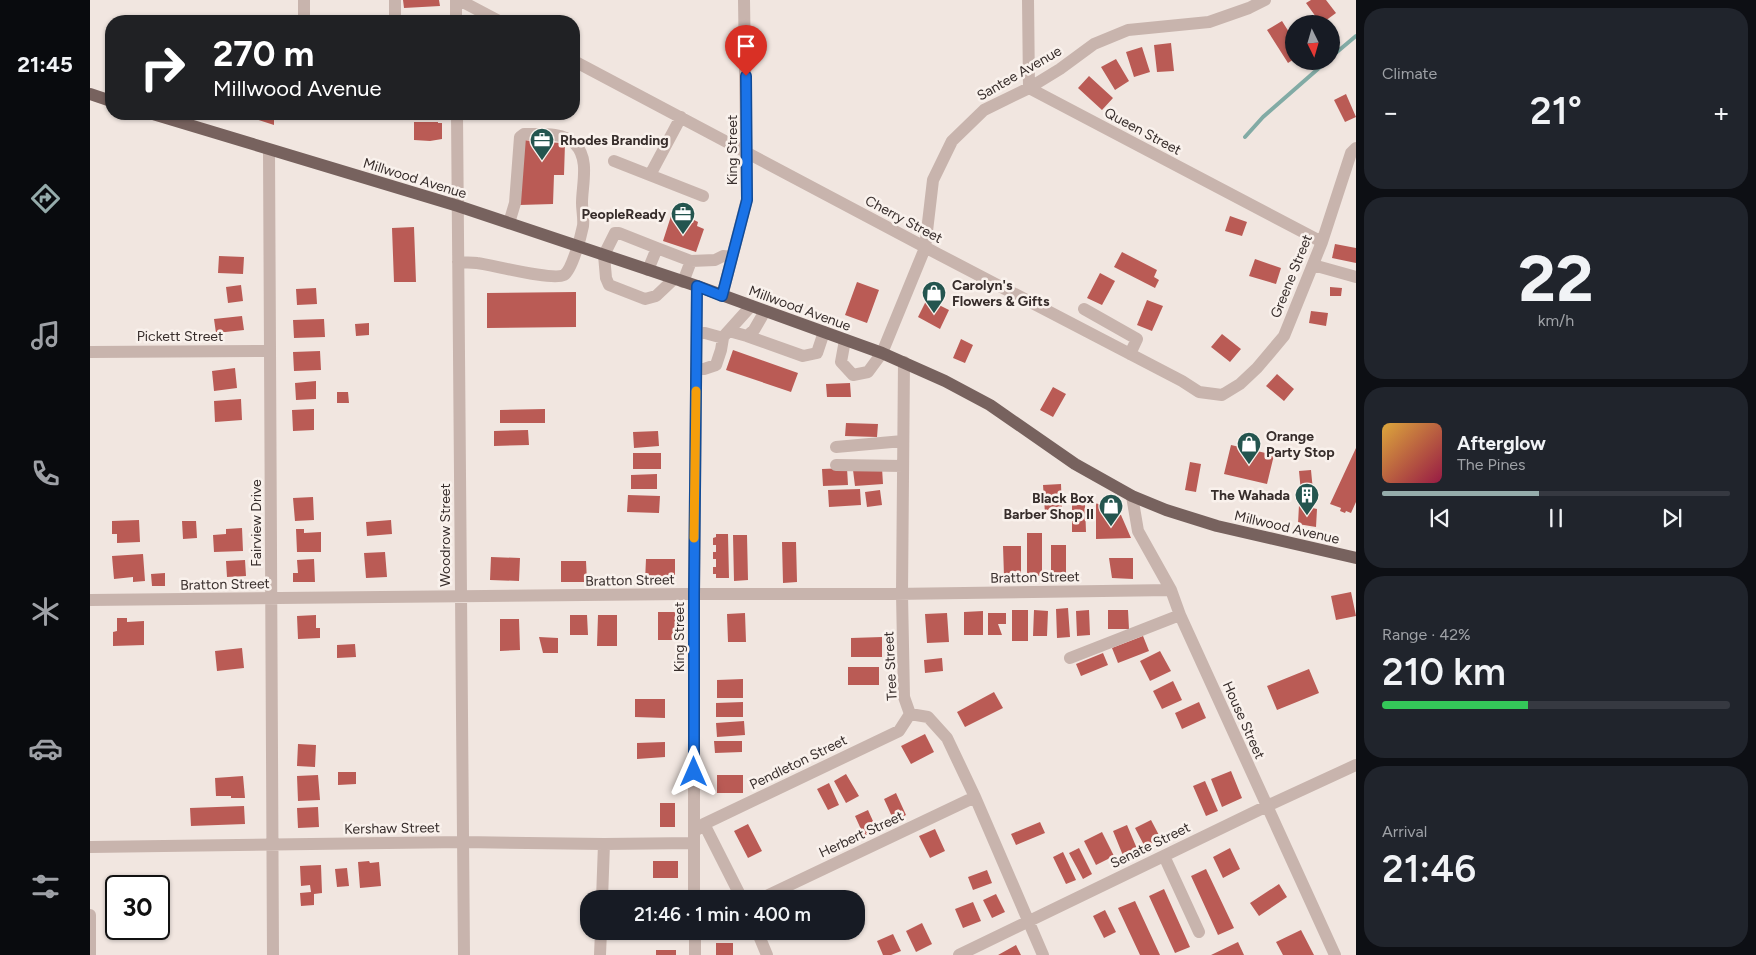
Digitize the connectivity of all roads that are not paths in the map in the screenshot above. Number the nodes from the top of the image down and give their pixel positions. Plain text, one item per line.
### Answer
1 (304, 0) edge
2 (395, 0) edge
3 (458, 0) edge
4 (744, 0) edge
5 (1028, 0) edge
6 (1265, 0) edge
7 (304, 15) edge
8 (395, 15) edge
9 (457, 15) edge
10 (487, 15) edge
11 (580, 64) edge
12 (1029, 88) junction
13 (90, 94) edge
14 (105, 99) edge
15 (681, 118) junction
16 (172, 120) edge
17 (457, 120) edge
18 (1356, 148) edge
19 (269, 150) junction
20 (748, 153) junction
21 (614, 162) dead end
22 (650, 175) junction
23 (703, 196) dead end
24 (458, 206) junction
25 (509, 223) junction
26 (1322, 242) junction
27 (576, 246) junction
28 (657, 248) junction
29 (925, 248) junction
30 (604, 255) junction
31 (732, 257) junction
32 (691, 261) junction
33 (458, 262) junction
34 (1313, 265) junction
35 (648, 270) junction
36 (1356, 277) edge
37 (679, 280) junction
38 (697, 286) junction
39 (722, 296) junction
40 (751, 306) junction
41 (1084, 309) dead end
42 (765, 311) junction
43 (1106, 322) junction
44 (824, 332) junction
45 (696, 333) junction
46 (726, 335) junction
47 (747, 336) junction
48 (1097, 337) junction
49 (845, 340) junction
50 (270, 351) junction
51 (90, 352) edge
52 (882, 353) junction
53 (1130, 354) junction
54 (904, 362) junction
55 (696, 369) junction
56 (1222, 395) joint
57 (903, 441) junction
58 (836, 447) dead end
59 (836, 465) dead end
60 (903, 466) junction
61 (1132, 496) junction
62 (1356, 558) edge
63 (1171, 590) junction
64 (694, 594) junction
65 (902, 594) junction
66 (461, 597) junction
67 (271, 598) junction
68 (90, 600) edge
69 (1180, 614) junction
70 (1070, 658) dead end
71 (910, 714) junction
72 (1356, 765) edge
73 (975, 797) junction
74 (1267, 806) junction
75 (697, 833) junction
76 (463, 842) junction
77 (604, 844) junction
78 (272, 845) junction
79 (90, 847) edge
80 (1164, 856) junction
81 (602, 890) edge
82 (694, 890) edge
83 (736, 890) edge
84 (779, 890) edge
85 (90, 915) edge
86 (1028, 922) junction
87 (1199, 932) dead end
88 (600, 940) edge
89 (695, 940) edge
90 (761, 940) edge
91 (90, 955) edge
92 (273, 955) edge
93 (464, 955) edge
94 (600, 955) edge
95 (695, 955) edge
96 (768, 955) edge
97 (959, 955) edge
98 (1042, 955) edge
99 (1335, 955) edge

1 - 7 street
2 - 8 street
3 - 9 street
3 - 10 street
4 - 20 street, King Street
5 - 12 street
6 - 12 street, Santee Avenue
11 - 15 street, Cherry Street
12 - 26 street, Queen Street
12 - 29 street, Santee Avenue
13 - 14 main road
15 - 20 street, Cherry Street
15 - 22 street
16 - 19 main road, Millwood Avenue
17 - 24 street, Woodrow Street
18 - 26 street, Greene Street
19 - 24 main road, Millwood Avenue
19 - 50 street, Fairview Drive
20 - 29 street, Cherry Street
20 - 31 street, King Street
21 - 22 street
22 - 23 street
24 - 25 main road, Millwood Avenue
24 - 33 street, Woodrow Street
25 - 27 main road, Millwood Avenue
25 - 27 street
26 - 34 street, Greene Street
27 - 30 main road, Millwood Avenue
27 - 33 street
28 - 30 street
28 - 32 street
28 - 35 street
29 - 48 street, Cherry Street
29 - 52 street, Santee Avenue
30 - 35 main road, Millwood Avenue
30 - 37 street
31 - 32 street
31 - 39 street, King Street
32 - 37 street
33 - 66 street, Woodrow Street
34 - 36 street
34 - 56 street, Greene Street
35 - 37 main road, Millwood Avenue
37 - 38 main road, Millwood Avenue
38 - 39 main road, Millwood Avenue
38 - 45 street, King Street
39 - 40 main road, Millwood Avenue
40 - 42 main road, Millwood Avenue
40 - 46 street
41 - 43 street
42 - 44 main road, Millwood Avenue
42 - 47 street
43 - 48 street
43 - 53 street
44 - 47 street
44 - 49 main road, Millwood Avenue
45 - 46 street
45 - 55 street, King Street
46 - 47 street
46 - 55 street
48 - 53 street, Cherry Street
49 - 52 main road, Millwood Avenue
49 - 52 street, Santee Avenue
50 - 51 street, Pickett Street
50 - 67 street, Fairview Drive
52 - 54 main road, Millwood Avenue
53 - 56 street, Cherry Street
54 - 57 street, Tree Street
54 - 61 main road, Millwood Avenue
55 - 64 street, King Street
57 - 58 street
57 - 60 street, Tree Street
59 - 60 street
60 - 65 street, Tree Street
61 - 62 main road, Millwood Avenue
61 - 63 street, House Street
63 - 65 street, Bratton Street
63 - 69 street, House Street
64 - 65 street, Bratton Street
64 - 66 street, Bratton Street
64 - 75 street, King Street
65 - 71 street, Tree Street
66 - 67 street, Bratton Street
66 - 76 street, Woodrow Street
67 - 68 street, Bratton Street
67 - 78 street, Fairview Drive
69 - 70 street
69 - 74 street, House Street
71 - 73 street, Tree Street
71 - 75 street, Pendleton Street
72 - 74 street, Senate Street
73 - 84 street, Herbert Street
73 - 86 street, Tree Street
74 - 80 street, Senate Street
74 - 99 street, House Street
75 - 77 street, Kershaw Street
75 - 82 street, King Street
75 - 83 street
76 - 77 street, Kershaw Street
76 - 78 street, Kershaw Street
76 - 93 street, Woodrow Street
77 - 81 street
78 - 79 street, Kershaw Street
78 - 92 street, Fairview Drive
80 - 86 street, Senate Street
80 - 87 street
85 - 91 street
86 - 97 street, Senate Street
86 - 98 street, Tree Street
88 - 94 street
89 - 95 street
90 - 96 street

